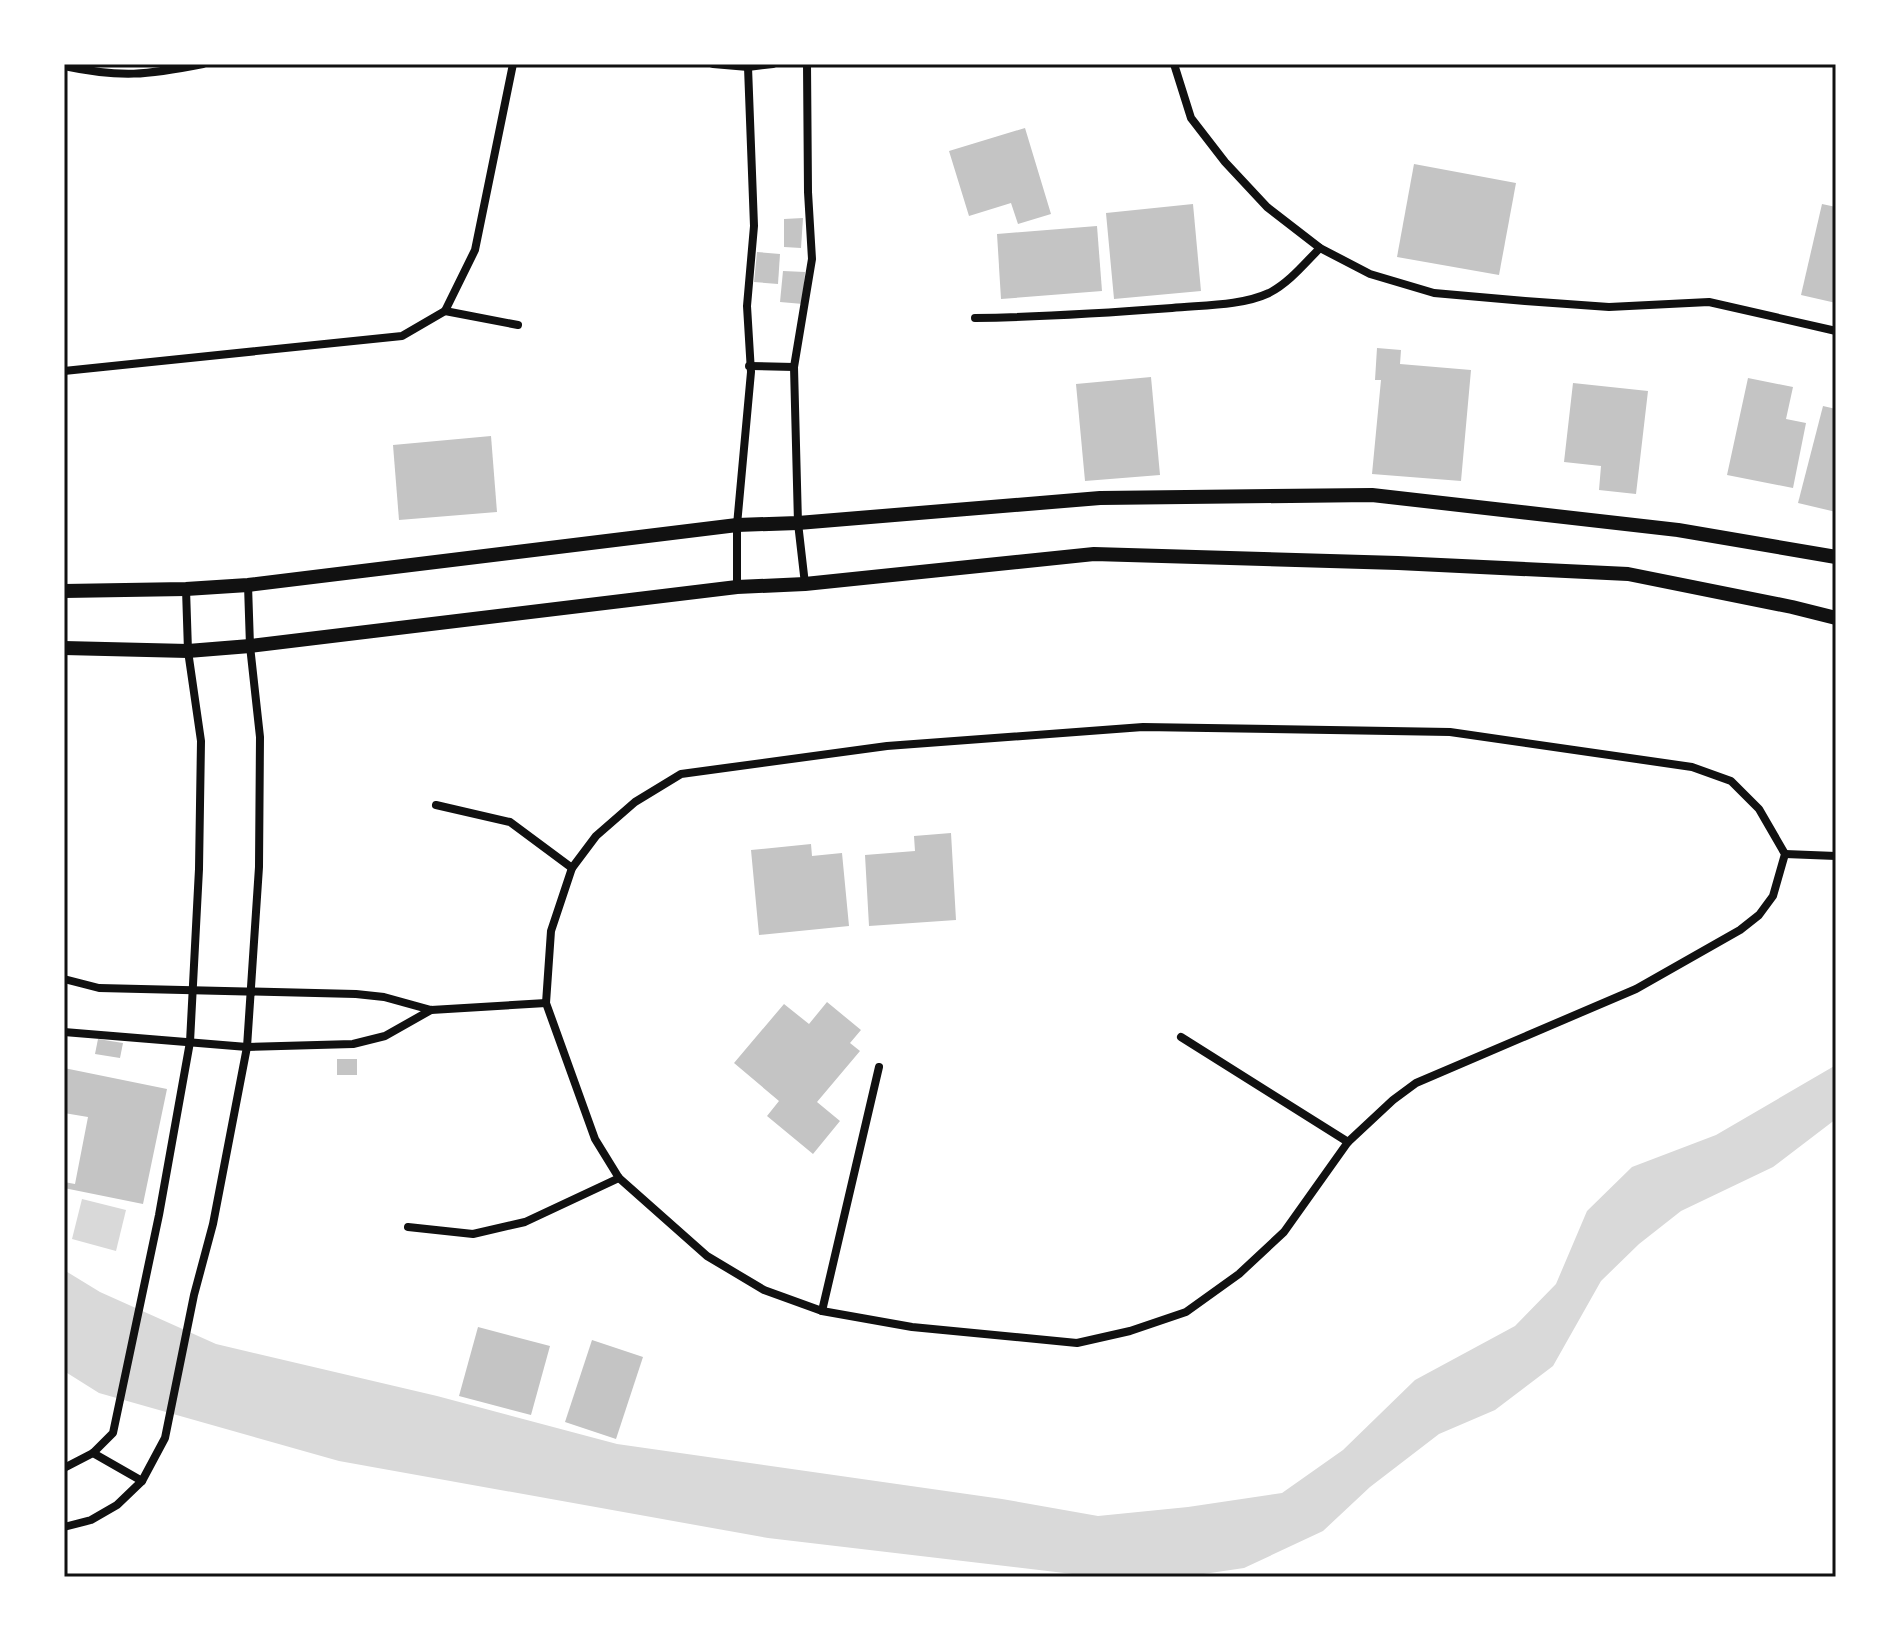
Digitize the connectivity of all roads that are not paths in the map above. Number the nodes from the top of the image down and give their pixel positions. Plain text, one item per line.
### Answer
1 (203, 64) edge
2 (513, 64) edge
3 (713, 64) edge
4 (773, 64) edge
5 (807, 64) edge
6 (1174, 64) edge
7 (64, 66) edge
8 (748, 67) junction
9 (1320, 248) junction
10 (445, 311) junction
11 (975, 318) dead end
12 (518, 325) dead end
13 (1836, 331) edge
14 (749, 366) junction
15 (794, 367) junction
16 (64, 371) edge
17 (798, 523) junction
18 (737, 525) junction
19 (1836, 557) edge
20 (805, 584) junction
21 (248, 585) junction
22 (737, 587) junction
23 (186, 589) junction
24 (64, 591) edge
25 (1836, 618) edge
26 (250, 646) junction
27 (64, 648) edge
28 (188, 651) junction
29 (436, 805) dead end
30 (1785, 854) junction
31 (1836, 856) edge
32 (572, 868) junction
33 (64, 979) edge
34 (193, 991) junction
35 (249, 992) junction
36 (546, 1003) junction
37 (431, 1010) junction
38 (64, 1032) edge
39 (1181, 1037) dead end
40 (190, 1042) junction
41 (247, 1047) junction
42 (879, 1067) dead end
43 (1348, 1142) junction
44 (619, 1178) junction
45 (408, 1227) dead end
46 (822, 1311) junction
47 (93, 1453) junction
48 (64, 1468) edge
49 (142, 1481) junction
50 (64, 1527) edge

1 - 7 street
2 - 10 street
3 - 8 street
4 - 8 street
5 - 15 street
6 - 9 street
8 - 14 street
9 - 11 street
9 - 13 street
10 - 12 street
10 - 16 street
14 - 15 street
14 - 18 street
15 - 17 street
17 - 18 street
17 - 19 street
17 - 20 street
18 - 21 street
18 - 22 street
20 - 22 street
20 - 25 street
21 - 23 street
21 - 26 street
22 - 26 street
23 - 24 street
23 - 28 street
26 - 28 street
26 - 35 street
27 - 28 street
28 - 34 street
29 - 32 street
30 - 31 street
30 - 32 street
30 - 43 street
32 - 36 street
33 - 34 street
34 - 35 street
34 - 40 street
35 - 37 street
35 - 41 street
36 - 37 street
36 - 44 street
37 - 41 street
38 - 40 street
39 - 43 street
40 - 41 street
40 - 47 street
41 - 49 street
42 - 46 street
43 - 46 street
44 - 45 street
44 - 46 street
47 - 48 street
47 - 49 street
49 - 50 street

